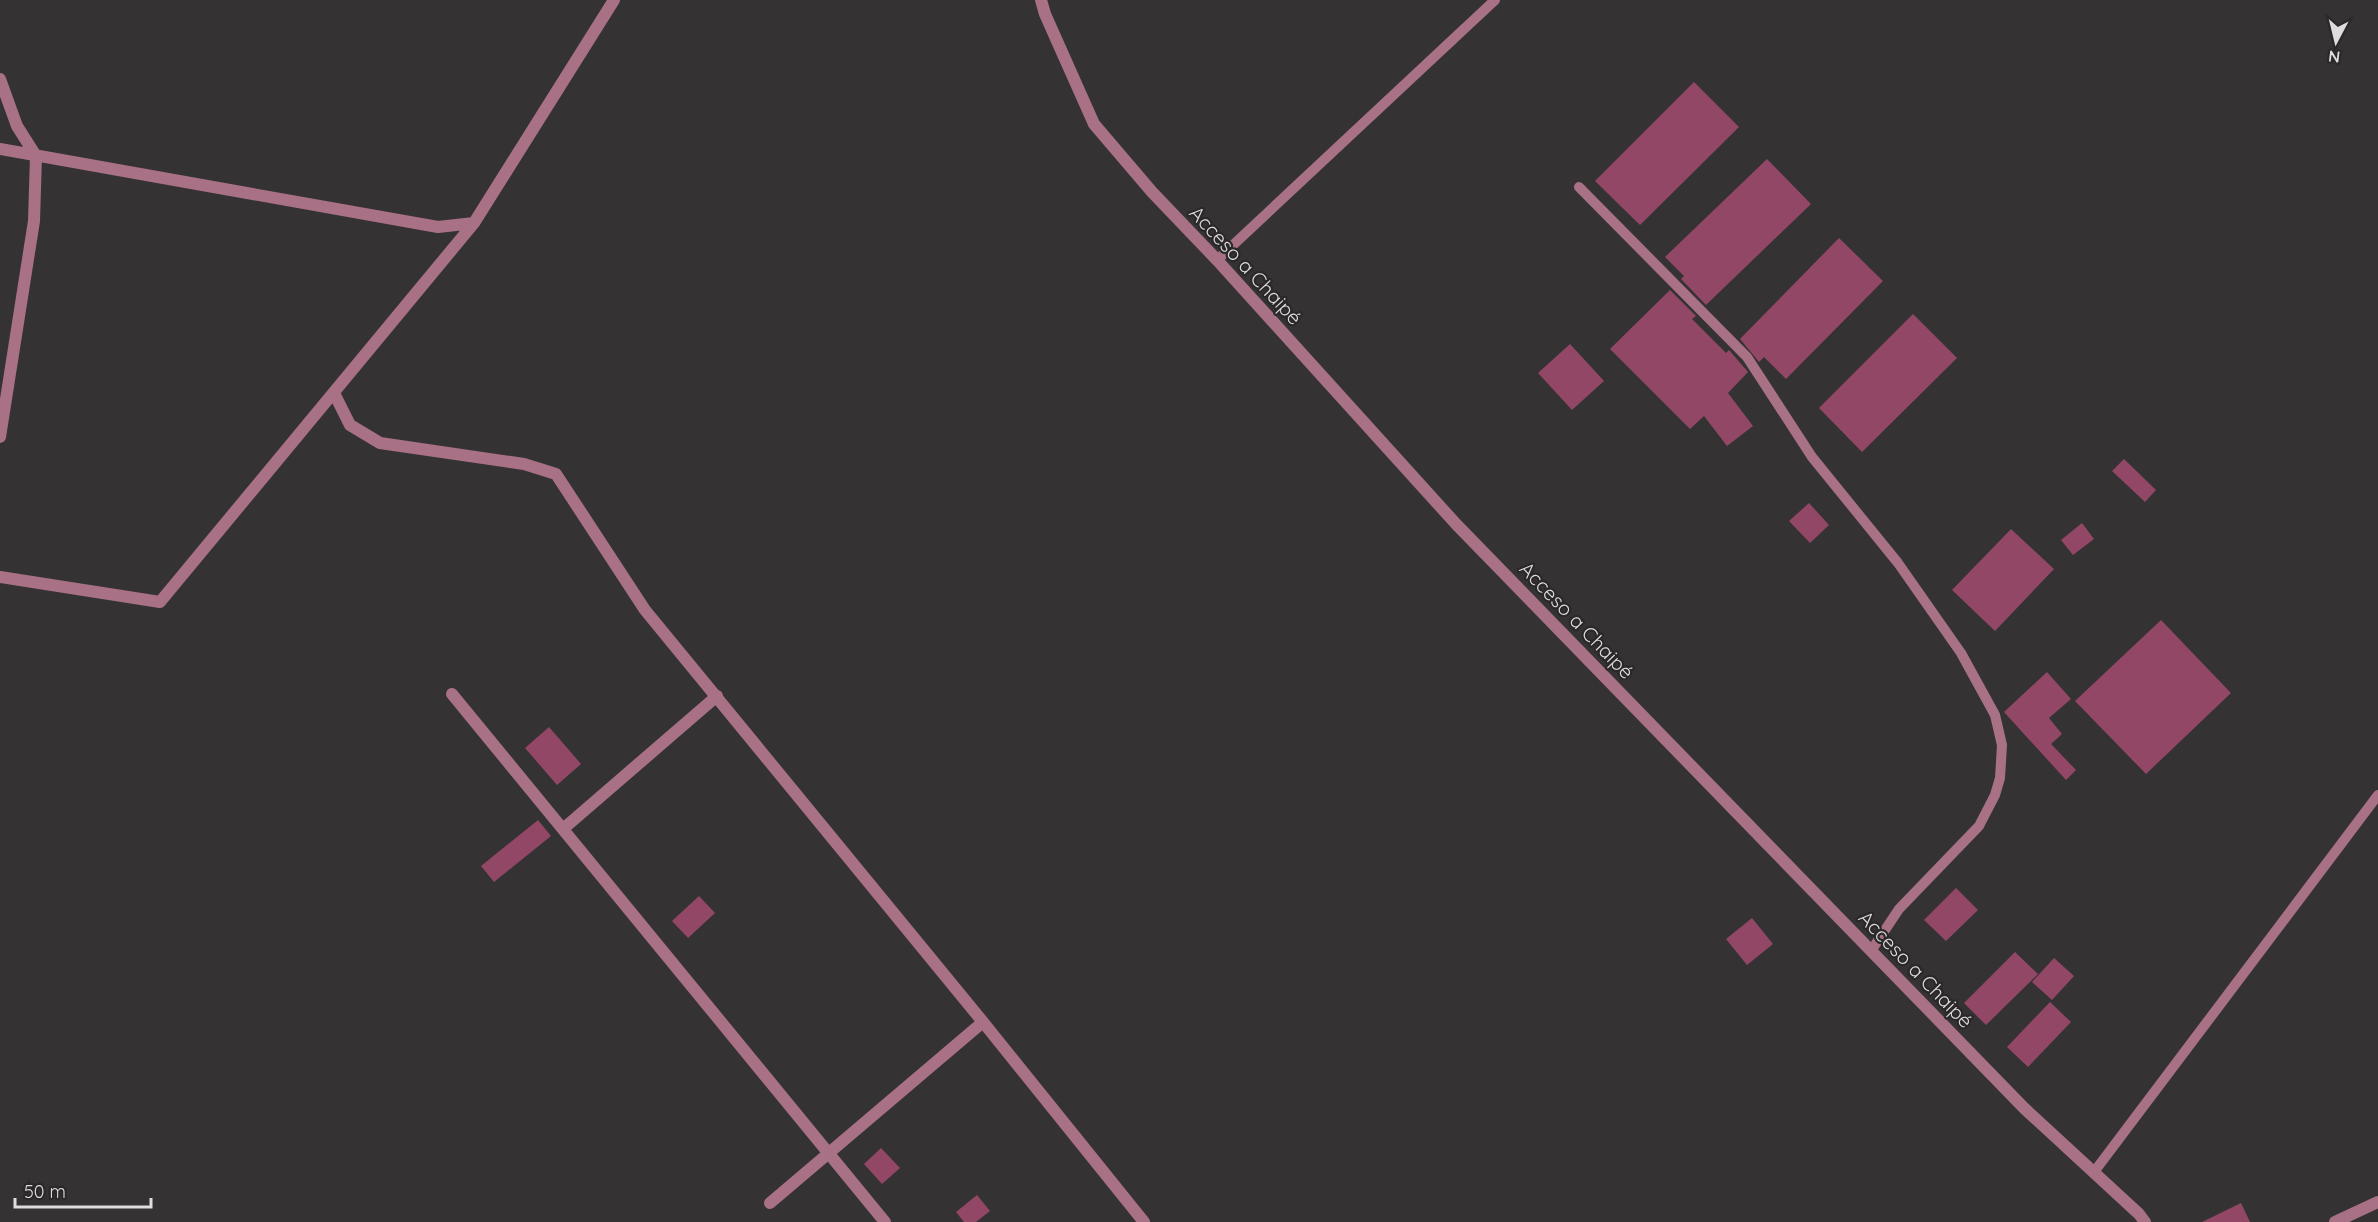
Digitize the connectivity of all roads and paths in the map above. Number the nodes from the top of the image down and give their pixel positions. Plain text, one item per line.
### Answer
1 (614, 0) edge
2 (1041, 0) edge
3 (1495, 0) edge
4 (0, 80) edge
5 (0, 149) edge
6 (36, 156) junction
7 (1579, 187) dead end
8 (474, 223) junction
9 (1217, 261) junction
10 (334, 393) junction
11 (0, 437) edge
12 (0, 577) edge
13 (452, 694) dead end
14 (717, 696) junction
15 (2378, 795) edge
16 (563, 828) junction
17 (1871, 951) junction
18 (983, 1022) junction
19 (830, 1153) junction
20 (2094, 1172) junction
21 (2378, 1202) edge
22 (770, 1203) dead end
23 (885, 1222) edge
24 (1144, 1222) edge
25 (2145, 1222) edge
26 (2335, 1222) edge

1 - 8 street
2 - 9 street, Acceso a Chaipé
3 - 9 lane
4 - 6 street
5 - 6 street
6 - 8 street
6 - 11 street
7 - 17 lane
8 - 10 street
9 - 17 street, Acceso a Chaipé
10 - 12 street
10 - 14 street
13 - 16 street
14 - 16 street
14 - 18 street
15 - 20 lane
16 - 19 street
17 - 20 street, Acceso a Chaipé
18 - 19 street
18 - 24 street
19 - 22 street
19 - 23 street
20 - 25 street, Acceso a Chaipé
21 - 26 street

